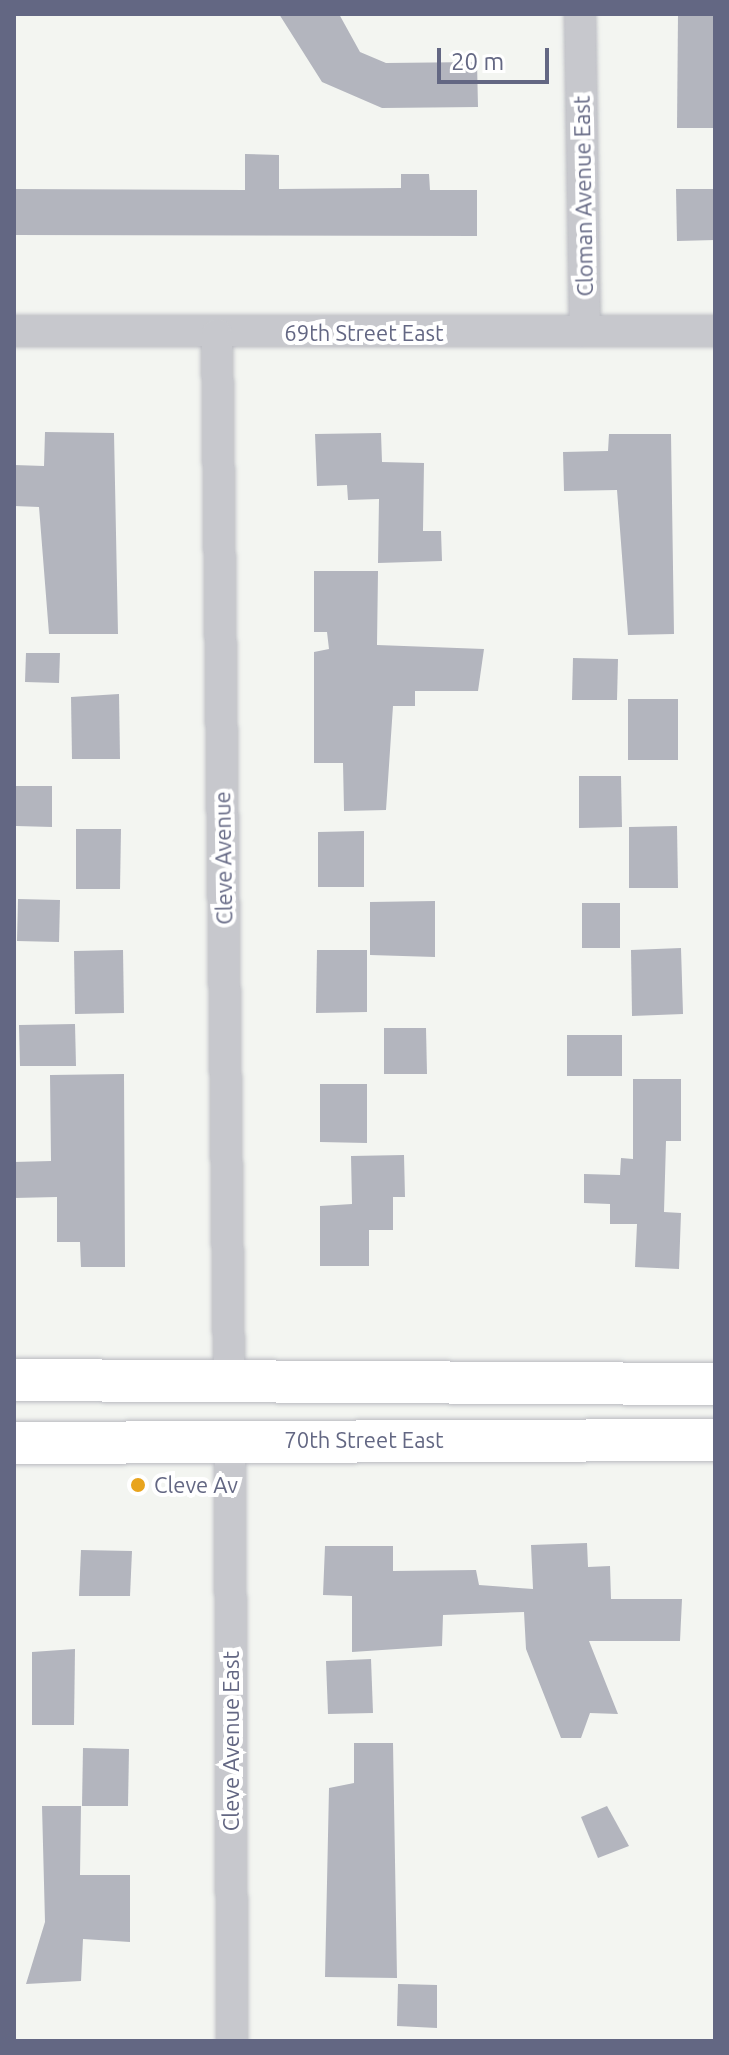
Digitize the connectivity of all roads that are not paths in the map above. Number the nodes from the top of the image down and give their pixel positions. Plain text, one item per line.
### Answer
1 (580, 14) edge
2 (14, 331) edge
3 (585, 331) junction
4 (715, 331) edge
5 (217, 334) junction
6 (14, 1380) edge
7 (229, 1382) junction
8 (715, 1384) edge
9 (230, 1440) junction
10 (715, 1440) edge
11 (14, 1443) edge
12 (232, 2041) edge

1 - 3 street, Cloman Avenue East
2 - 5 street, 69th Street East
3 - 4 street, 69th Street East
3 - 5 street, 69th Street East
5 - 7 street, Cleve Avenue
6 - 7 main road
7 - 8 main road
9 - 10 main road, 70th Street East
9 - 11 main road, 70th Street East
9 - 12 street, Cleve Avenue East

